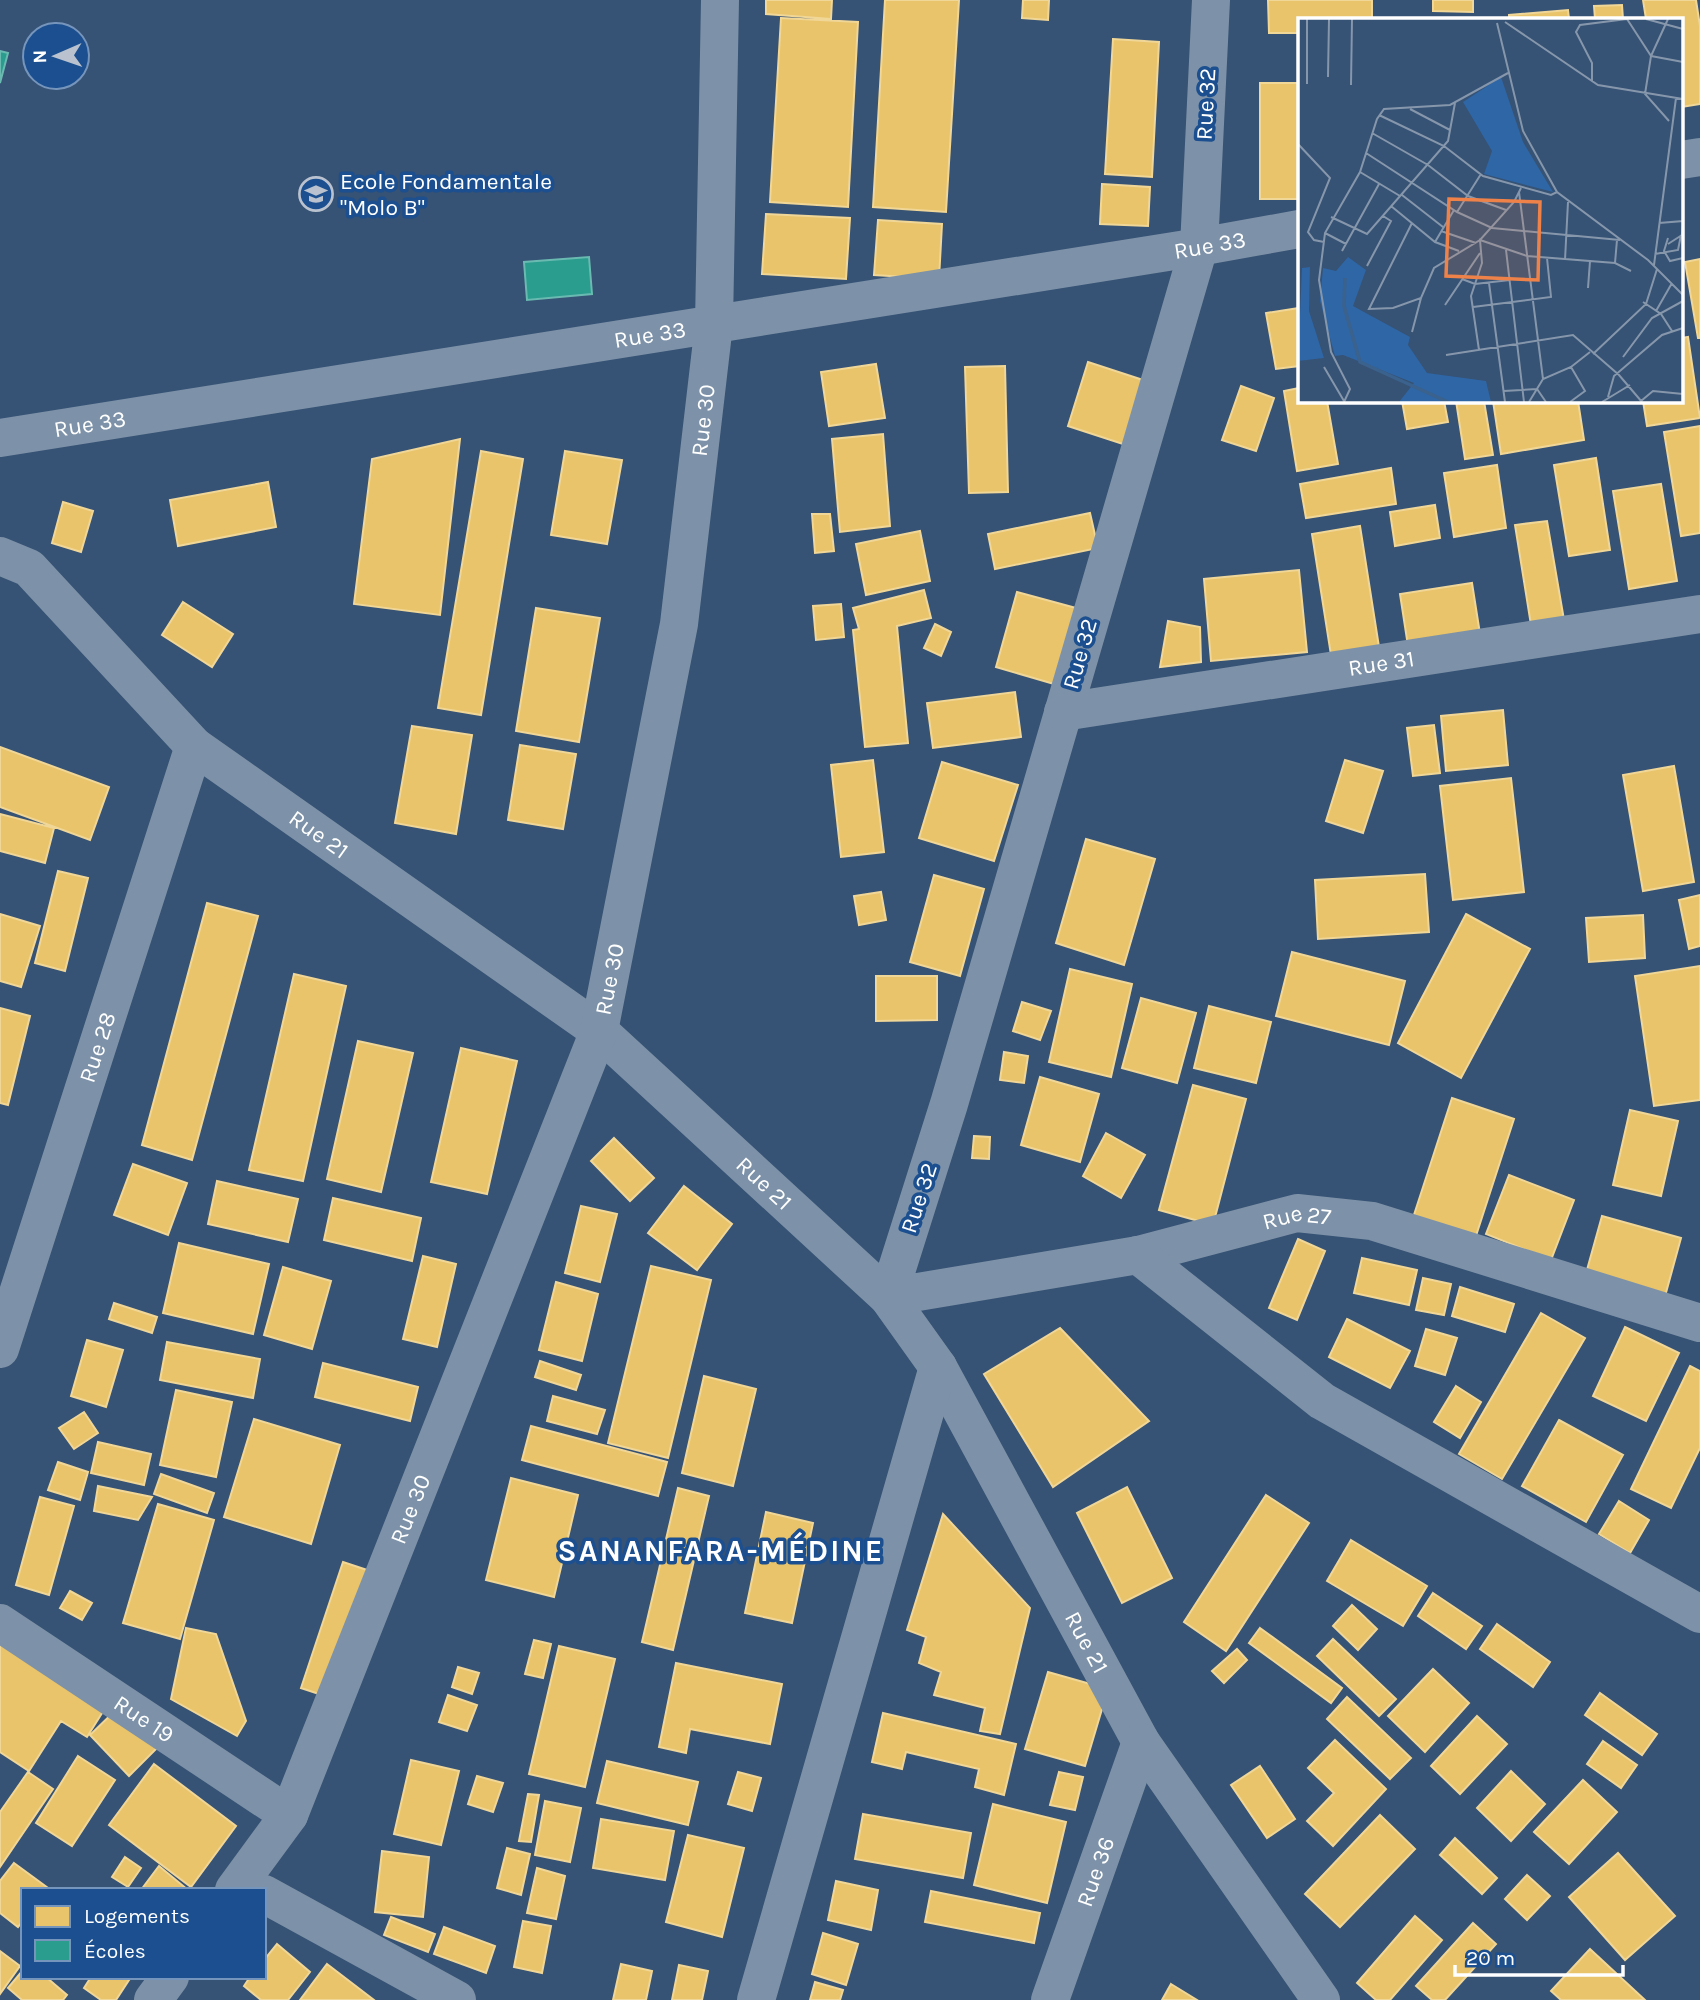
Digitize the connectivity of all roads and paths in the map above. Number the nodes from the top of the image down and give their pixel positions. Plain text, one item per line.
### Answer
1 (720, 0) edge
2 (1211, 0) edge
3 (1700, 157) edge
4 (1682, 160) edge
5 (1298, 229) edge
6 (1199, 247) junction
7 (714, 324) junction
8 (0, 438) edge
9 (0, 556) edge
10 (1700, 614) edge
11 (1063, 712) junction
12 (194, 746) junction
13 (599, 1031) junction
14 (1138, 1255) junction
15 (888, 1297) junction
16 (1700, 1324) edge
17 (0, 1349) edge
18 (938, 1367) junction
19 (1700, 1614) edge
20 (0, 1623) edge
21 (1141, 1742) junction
22 (289, 1815) junction
23 (249, 1888) edge
24 (266, 1897) edge
25 (169, 1979) edge
26 (153, 2000) edge
27 (457, 2000) edge
28 (756, 2000) edge
29 (1050, 2000) edge
30 (1321, 2000) edge

1 - 7 street, Rue 30
2 - 6 street, Rue 32
3 - 4 street
5 - 6 street, Rue 33
6 - 7 street, Rue 33
6 - 11 street, Rue 32
7 - 8 street, Rue 33
7 - 13 street, Rue 30
9 - 12 street, Rue 21
10 - 11 street, Rue 31
11 - 15 street, Rue 32
12 - 13 street, Rue 21
12 - 17 street, Rue 28
13 - 15 street, Rue 21
13 - 22 street, Rue 30
14 - 15 street, Rue 27
14 - 16 street, Rue 27
14 - 19 street
15 - 18 street, Rue 21
18 - 21 street, Rue 21
18 - 28 street
20 - 22 street, Rue 19
21 - 29 street, Rue 36
21 - 30 street, Rue 21
22 - 23 street, Rue 30
24 - 27 street
25 - 26 street

